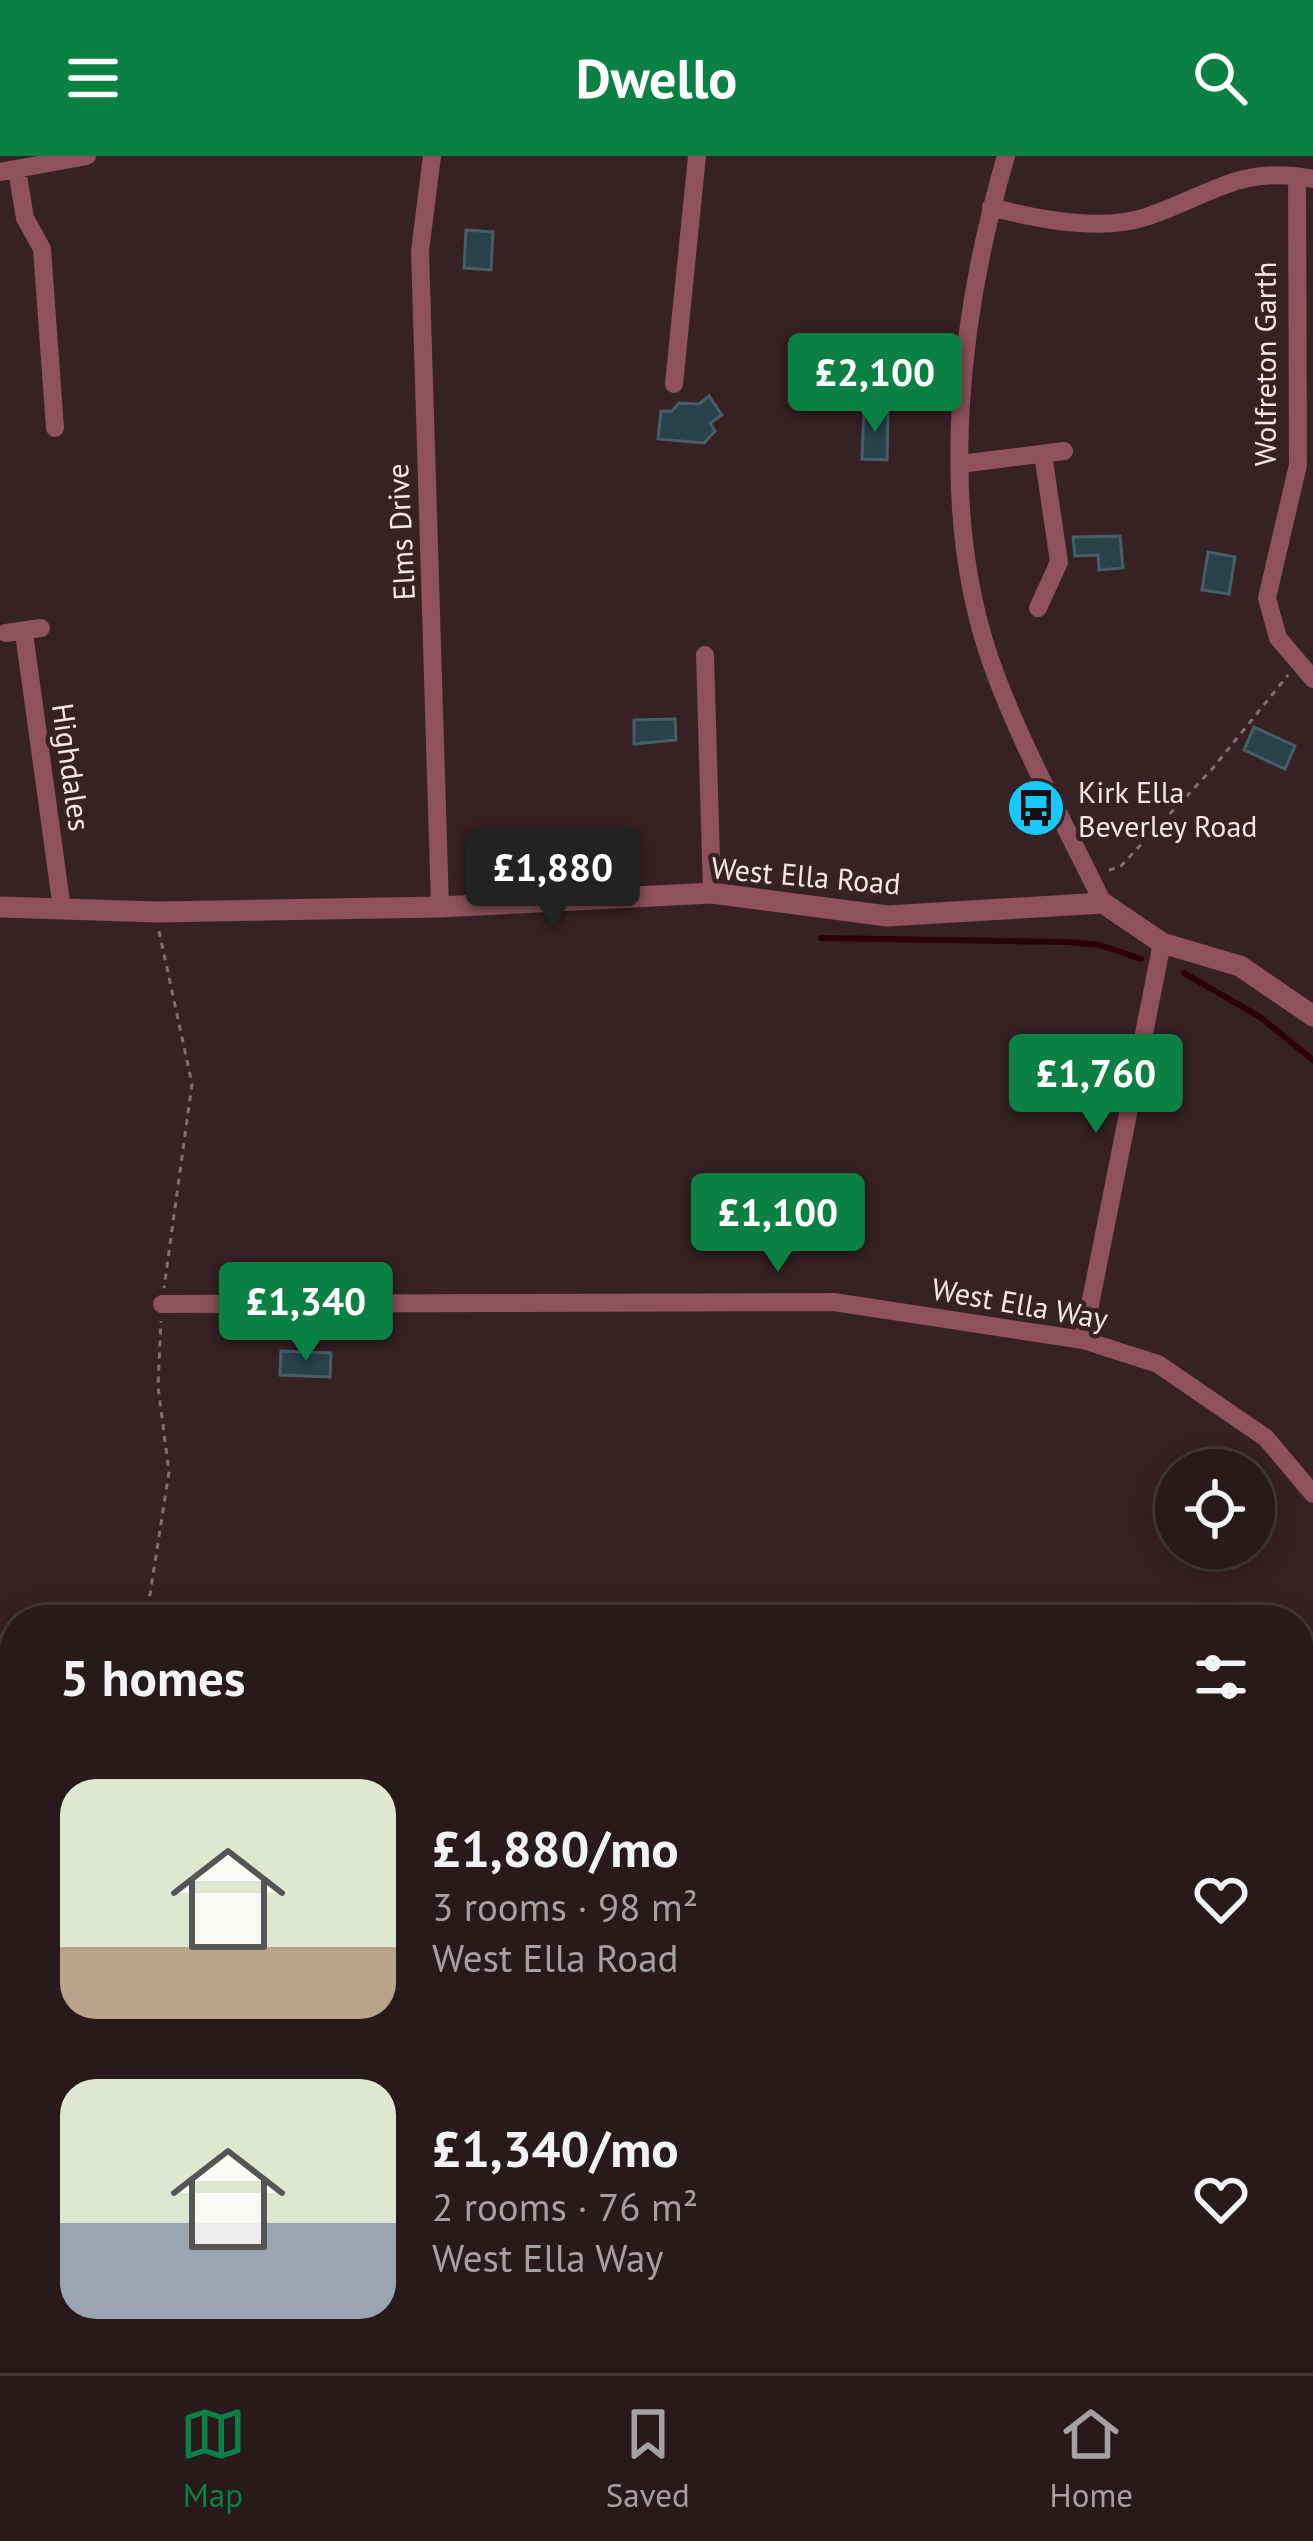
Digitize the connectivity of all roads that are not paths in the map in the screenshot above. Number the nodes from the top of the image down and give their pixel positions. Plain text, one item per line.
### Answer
1 (87, 156) edge
2 (432, 156) edge
3 (697, 156) edge
4 (1006, 156) edge
5 (9, 171) edge
6 (1305, 178) edge
7 (991, 207) junction
8 (674, 384) dead end
9 (55, 428) dead end
10 (1064, 451) dead end
11 (1043, 454) junction
12 (960, 464) junction
13 (1039, 596) dead end
14 (24, 631) dead end
15 (705, 655) dead end
16 (1313, 680) edge
17 (712, 893) junction
18 (1102, 903) junction
19 (0, 907) edge
20 (440, 907) junction
21 (62, 909) junction
22 (1162, 943) junction
23 (1313, 1016) edge
24 (162, 1304) road end
25 (1083, 1340) junction
26 (1313, 1494) edge

1 - 5 street
2 - 20 street, Elms Drive
3 - 8 street
4 - 7 street
5 - 9 street
6 - 7 street, Wolfreton Garth
6 - 16 street, Wolfreton Garth
7 - 12 street
10 - 11 street
11 - 12 street
11 - 13 street
12 - 18 street
14 - 21 street, Highdales
15 - 17 street
17 - 18 street, West Ella Road
17 - 20 street, West Ella Road
18 - 22 street
19 - 21 street, West Ella Road
20 - 21 street, West Ella Road
22 - 23 street
22 - 25 street
24 - 25 street, West Ella Way
25 - 26 street, West Ella Way

